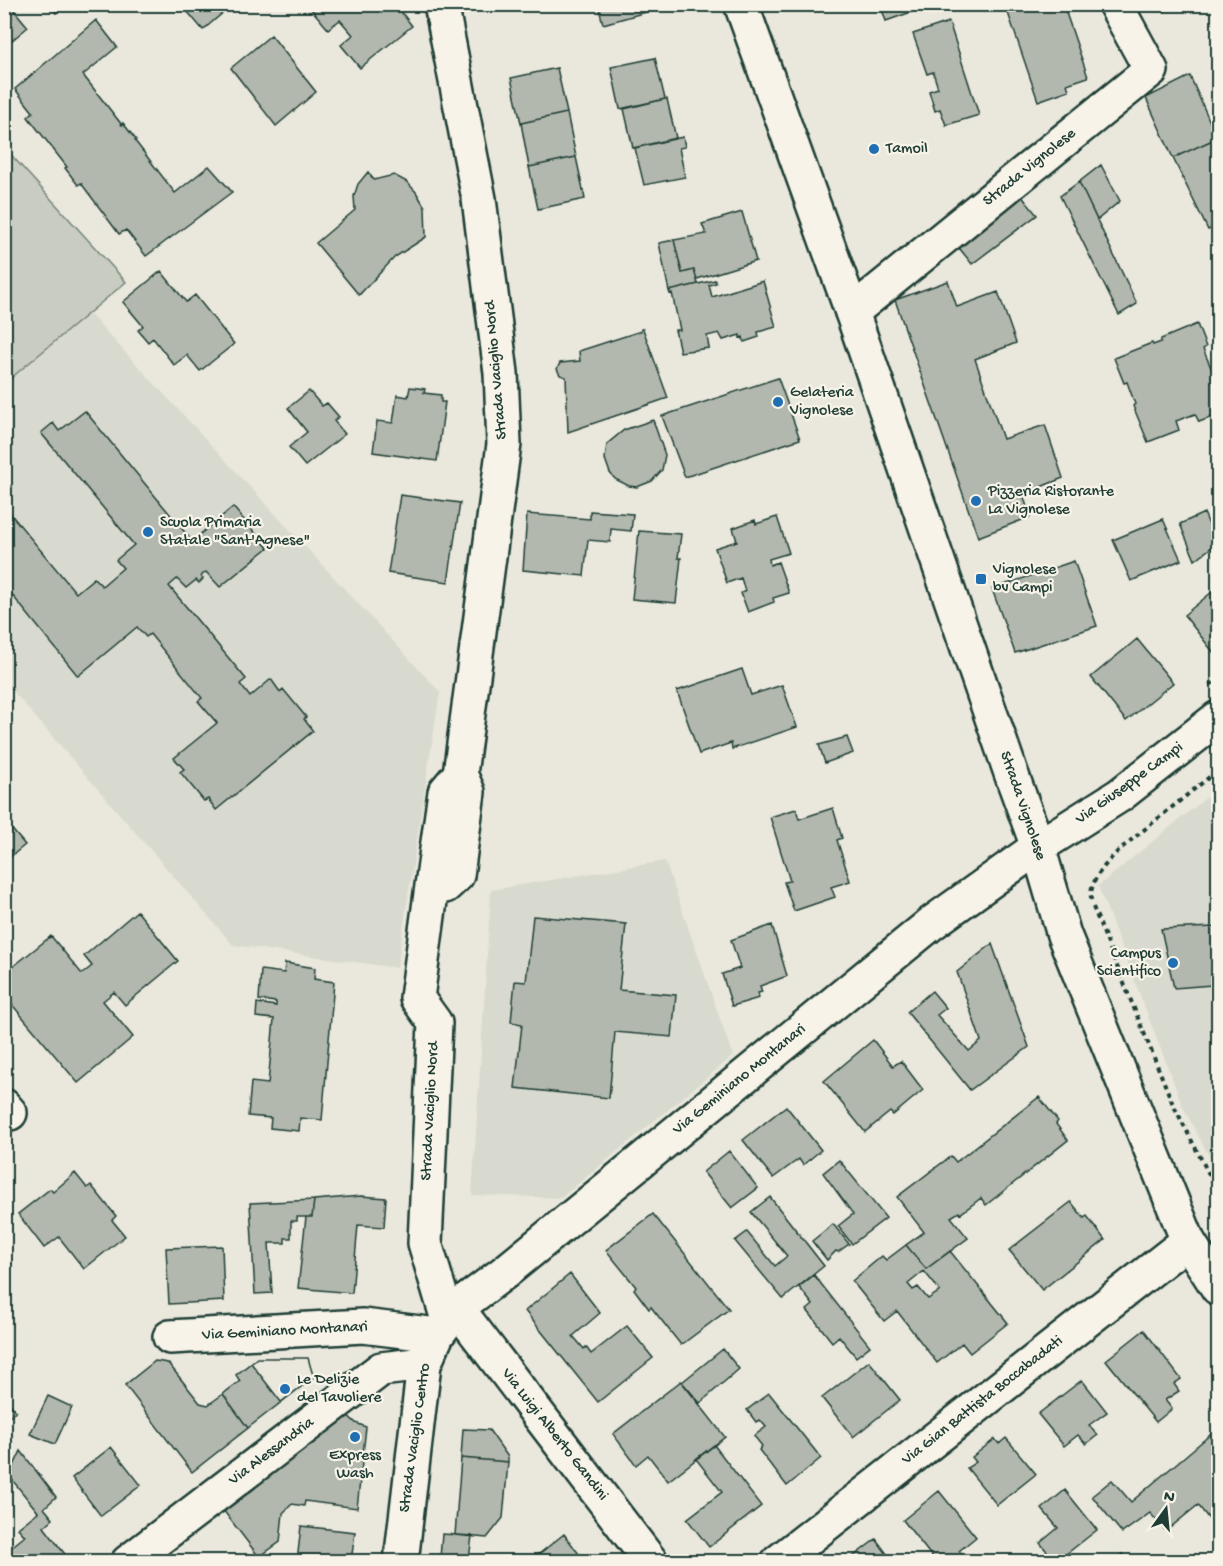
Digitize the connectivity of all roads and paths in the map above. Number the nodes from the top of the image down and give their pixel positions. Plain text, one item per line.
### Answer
1 (441, 4) edge
2 (741, 4) edge
3 (1116, 4) edge
4 (852, 312) junction
5 (1218, 718) edge
6 (1218, 770) edge
7 (1038, 847) junction
8 (1218, 1192) edge
9 (1188, 1241) junction
10 (1218, 1288) edge
11 (447, 1321) junction
12 (170, 1337) dead end
13 (424, 1364) junction
14 (128, 1562) edge
15 (401, 1562) edge
16 (651, 1562) edge
17 (778, 1562) edge

1 - 11 street, Strada Vaciglio Nord
2 - 4 street, Strada Vignolese
3 - 4 street, Strada Vignolese
4 - 7 street, Strada Vignolese
5 - 7 street, Via Giuseppe Campi
6 - 8 path
7 - 9 street, Strada Vignolese
7 - 11 street, Via Geminiano Montanari
9 - 10 street, Strada Vignolese
9 - 17 street, Via Gian Battista Boccabadati
11 - 12 street, Via Geminiano Montanari
11 - 13 street, Strada Vaciglio Centro
11 - 16 street, Via Luigi Alberto Gandini
13 - 14 street, Via Alessandria
13 - 15 street, Strada Vaciglio Centro

